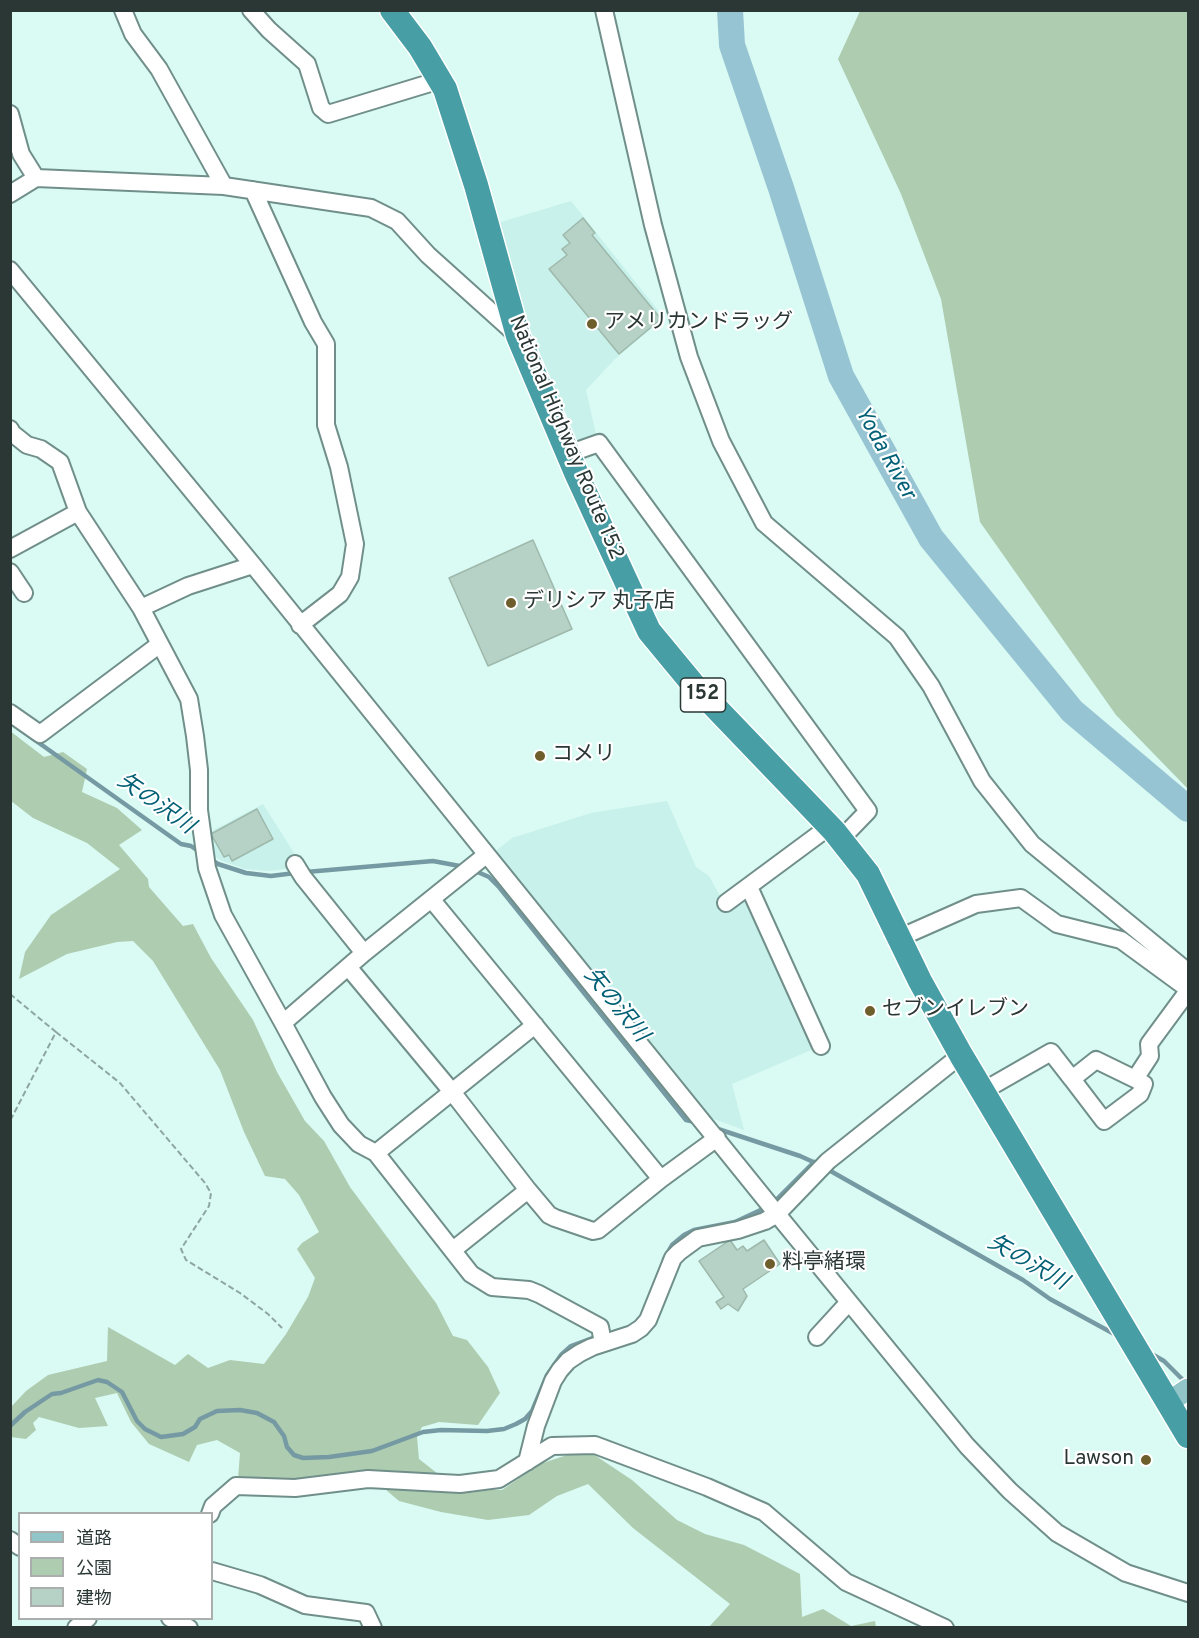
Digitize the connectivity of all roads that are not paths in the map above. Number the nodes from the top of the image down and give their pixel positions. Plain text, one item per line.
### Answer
1 (123, 10) edge
2 (251, 10) edge
3 (392, 10) edge
4 (604, 10) edge
5 (440, 80) junction
6 (10, 114) edge
7 (36, 178) junction
8 (224, 186) junction
9 (253, 190) junction
10 (10, 194) edge
11 (10, 270) edge
12 (518, 336) junction
13 (10, 429) edge
14 (568, 454) junction
15 (78, 512) junction
16 (10, 549) edge
17 (253, 565) junction
18 (10, 572) edge
19 (24, 593) dead end
20 (141, 608) junction
21 (300, 625) junction
22 (160, 644) junction
23 (10, 713) edge
24 (835, 833) junction
25 (486, 855) junction
26 (298, 870) dead end
27 (749, 887) junction
28 (432, 900) junction
29 (726, 903) dead end
30 (899, 938) junction
31 (364, 953) junction
32 (349, 968) junction
33 (1188, 972) edge
34 (1188, 990) edge
35 (283, 1023) junction
36 (535, 1025) junction
37 (821, 1046) dead end
38 (961, 1054) junction
39 (1072, 1079) junction
40 (1135, 1079) junction
41 (983, 1091) junction
42 (453, 1093) junction
43 (715, 1135) junction
44 (376, 1154) junction
45 (661, 1179) junction
46 (528, 1190) junction
47 (772, 1208) junction
48 (453, 1250) junction
49 (849, 1302) junction
50 (817, 1337) dead end
51 (602, 1338) junction
52 (1180, 1394) edge
53 (1188, 1436) edge
54 (527, 1461) junction
55 (211, 1512) edge
56 (213, 1571) edge
57 (1188, 1593) edge
58 (174, 1620) edge
59 (189, 1628) edge
60 (373, 1628) edge
61 (945, 1628) edge

1 - 8 street
2 - 5 street
3 - 5 highway, National Highway Route 152 / 152
4 - 33 street
5 - 12 highway, National Highway Route 152 / 152
6 - 7 street
7 - 8 street
7 - 10 street
8 - 9 street
9 - 12 street
9 - 21 street
11 - 17 street
12 - 14 highway, National Highway Route 152 / 152
13 - 15 street
14 - 24 highway, National Highway Route 152 / 152
14 - 24 street
15 - 16 street
15 - 20 street
17 - 20 street
17 - 21 street
18 - 19 street
20 - 22 street
21 - 25 street
22 - 23 street
22 - 35 street
24 - 27 street
24 - 30 highway, National Highway Route 152 / 152
25 - 28 street
25 - 43 street
26 - 31 street
27 - 29 street
27 - 37 street
28 - 31 street
28 - 36 street
30 - 34 street
30 - 38 highway, National Highway Route 152 / 152
31 - 32 street
32 - 35 street
32 - 42 street
34 - 40 street
35 - 44 street
36 - 42 street
36 - 45 street
38 - 41 highway, National Highway Route 152 / 152
38 - 47 street
39 - 40 street
39 - 40 street
39 - 41 street
41 - 52 highway, National Highway Route 152 / 152
42 - 44 street
42 - 46 street
43 - 45 street
43 - 47 street
44 - 48 street
45 - 46 street
46 - 48 street
47 - 49 street
47 - 51 street
48 - 51 street
49 - 50 street
49 - 57 street
51 - 54 street
52 - 53 highway, National Highway Route 152 / 152
54 - 55 street
54 - 61 street
56 - 60 street
58 - 59 street

